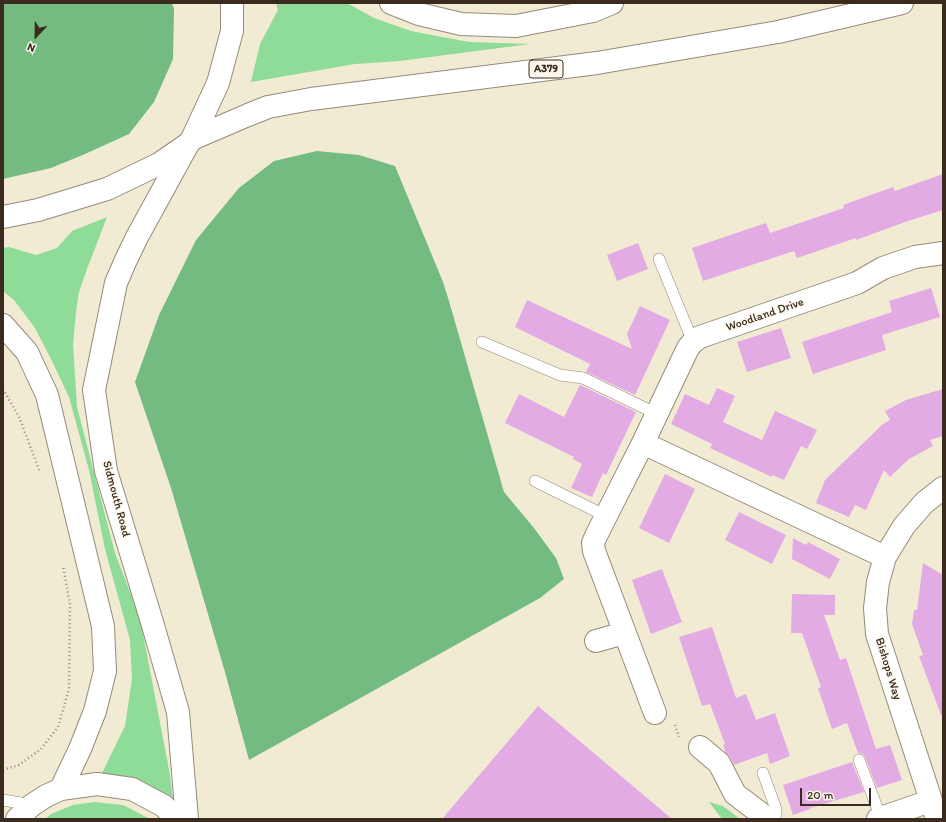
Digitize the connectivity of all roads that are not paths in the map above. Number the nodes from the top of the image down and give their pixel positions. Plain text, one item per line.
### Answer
1 (232, 3) edge
2 (391, 3) edge
3 (612, 3) edge
4 (902, 3) edge
5 (190, 142) junction
6 (3, 217) edge
7 (943, 253) edge
8 (659, 259) dead end
9 (3, 325) edge
10 (482, 342) dead end
11 (692, 342) junction
12 (657, 414) junction
13 (643, 443) junction
14 (534, 481) dead end
15 (943, 488) edge
16 (606, 516) junction
17 (885, 557) junction
18 (624, 633) junction
19 (596, 641) dead end
20 (655, 713) dead end
21 (700, 747) dead end
22 (859, 760) dead end
23 (764, 773) dead end
24 (61, 789) junction
25 (3, 800) edge
26 (934, 810) edge
27 (24, 812) edge
28 (879, 818) edge
29 (176, 819) edge
30 (187, 819) edge
31 (768, 819) edge
32 (775, 819) edge

1 - 5 main road, Sidmouth Road
2 - 3 main road
4 - 5 main road, A379
5 - 6 main road
5 - 30 main road, Sidmouth Road
7 - 11 main road, Woodland Drive
8 - 11 lane
9 - 24 main road
10 - 12 lane
11 - 12 main road
12 - 13 main road
13 - 16 main road
13 - 17 main road
14 - 16 lane
15 - 17 main road, Bishops Way
16 - 18 main road
17 - 26 main road, Bishops Way
18 - 19 main road
18 - 20 main road
21 - 31 main road
22 - 28 lane
23 - 32 lane
24 - 27 main road
24 - 29 main road
25 - 27 lane
26 - 28 main road

